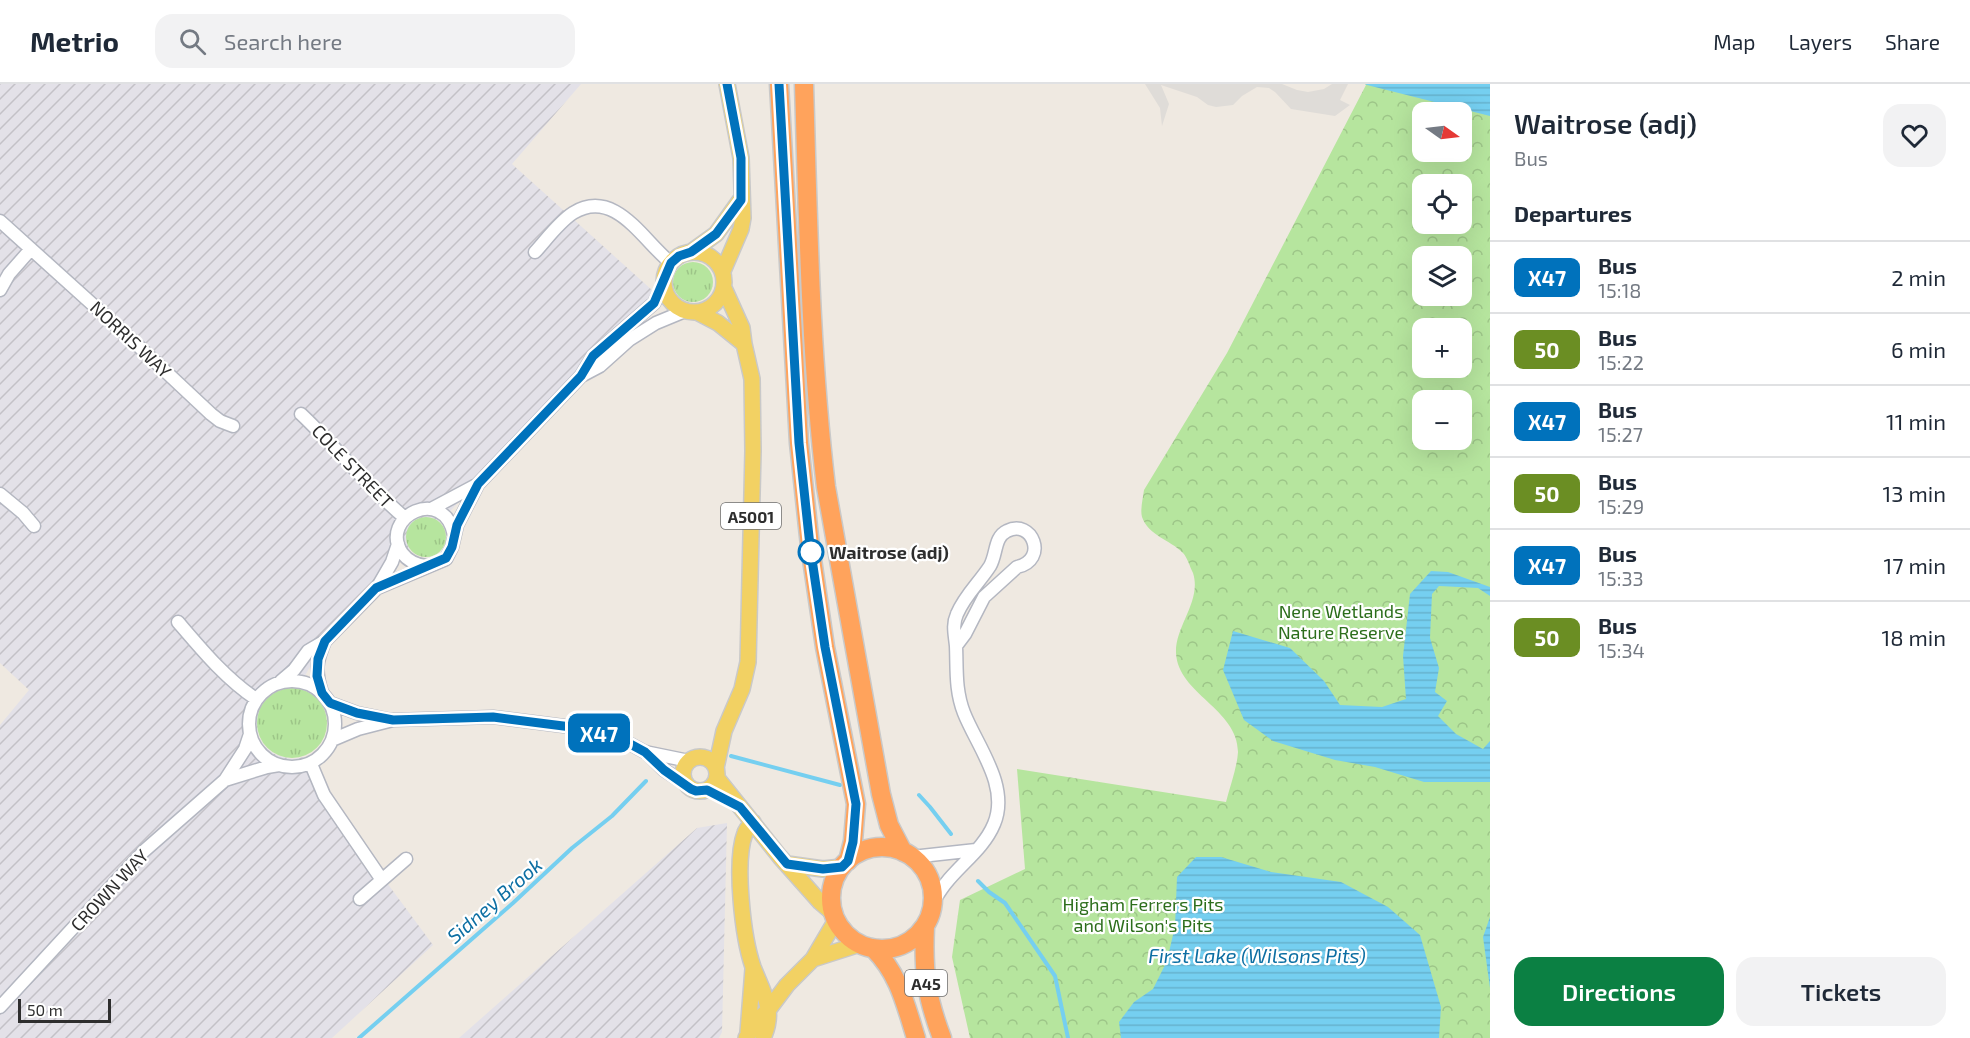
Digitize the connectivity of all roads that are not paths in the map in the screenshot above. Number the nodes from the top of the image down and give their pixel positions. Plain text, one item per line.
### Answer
1 (727, 84) edge
2 (779, 84) edge
3 (804, 84) edge
4 (741, 200) junction
5 (0, 221) edge
6 (31, 249) junction
7 (535, 252) dead end
8 (691, 252) junction
9 (671, 263) junction
10 (723, 272) junction
11 (664, 284) junction
12 (724, 288) junction
13 (0, 290) edge
14 (691, 312) junction
15 (744, 344) junction
16 (581, 376) junction
17 (301, 414) dead end
18 (233, 426) dead end
19 (478, 484) junction
20 (0, 494) edge
21 (431, 509) junction
22 (405, 518) junction
23 (34, 526) dead end
24 (454, 535) junction
25 (398, 544) junction
26 (996, 551) junction
27 (426, 566) junction
28 (1017, 567) junction
29 (376, 588) junction
30 (178, 622) dead end
31 (325, 641) junction
32 (956, 646) junction
33 (280, 681) junction
34 (326, 698) junction
35 (256, 699) junction
36 (393, 720) junction
37 (724, 731) junction
38 (250, 734) junction
39 (332, 740) junction
40 (645, 752) junction
41 (694, 759) junction
42 (310, 764) junction
43 (280, 765) junction
44 (713, 779) junction
45 (225, 780) junction
46 (687, 785) junction
47 (753, 822) junction
48 (976, 850) junction
49 (908, 854) junction
50 (406, 860) dead end
51 (787, 864) junction
52 (845, 864) junction
53 (382, 880) junction
54 (360, 898) dead end
55 (933, 902) junction
56 (835, 917) junction
57 (925, 926) junction
58 (866, 946) junction
59 (813, 959) junction
60 (753, 966) junction
61 (0, 1007) edge
62 (769, 1009) junction
63 (752, 1037) edge
64 (915, 1038) edge
65 (942, 1038) edge

1 - 4 main road, A5001
2 - 52 highway
3 - 49 highway
4 - 8 main road
4 - 10 main road, A5001
5 - 6 street, NORRIS WAY
6 - 13 street
6 - 18 street, NORRIS WAY
7 - 9 street
8 - 9 main road
8 - 10 main road
9 - 11 main road
10 - 12 main road, A5001
11 - 14 main road
11 - 16 street
12 - 14 main road
12 - 15 main road, A5001
14 - 15 main road
14 - 16 street
15 - 37 main road, A5001
16 - 19 street
17 - 22 street, COLE STREET
19 - 21 street
19 - 24 street
20 - 23 street
21 - 22 street
21 - 24 street
22 - 25 street
24 - 27 street
25 - 27 street
25 - 29 street
26 - 28 street
26 - 28 street
26 - 32 street
27 - 29 street
28 - 32 street
29 - 31 street
30 - 35 street
31 - 33 street
31 - 34 street
32 - 48 street
33 - 34 street
33 - 35 street
34 - 36 street
34 - 39 street
35 - 38 street
36 - 39 street
36 - 40 street
37 - 41 main road, A5001
37 - 44 main road, A5001
38 - 43 street
38 - 45 street, CROWN WAY
39 - 42 street
40 - 41 street
40 - 46 street
41 - 44 main road
41 - 46 main road
42 - 43 street
42 - 53 street
43 - 45 street, CROWN WAY
44 - 46 main road
44 - 47 main road
45 - 61 street, CROWN WAY
47 - 51 main road
47 - 60 main road
48 - 49 street
48 - 55 street
49 - 52 highway
49 - 55 highway
50 - 53 street
51 - 52 main road
51 - 56 main road
52 - 56 highway
53 - 54 street
55 - 57 highway
56 - 58 highway
56 - 59 main road
57 - 58 highway
57 - 65 highway, A45
58 - 59 main road
58 - 64 highway, A45
59 - 62 main road
60 - 62 main road
60 - 63 main road
62 - 63 main road

